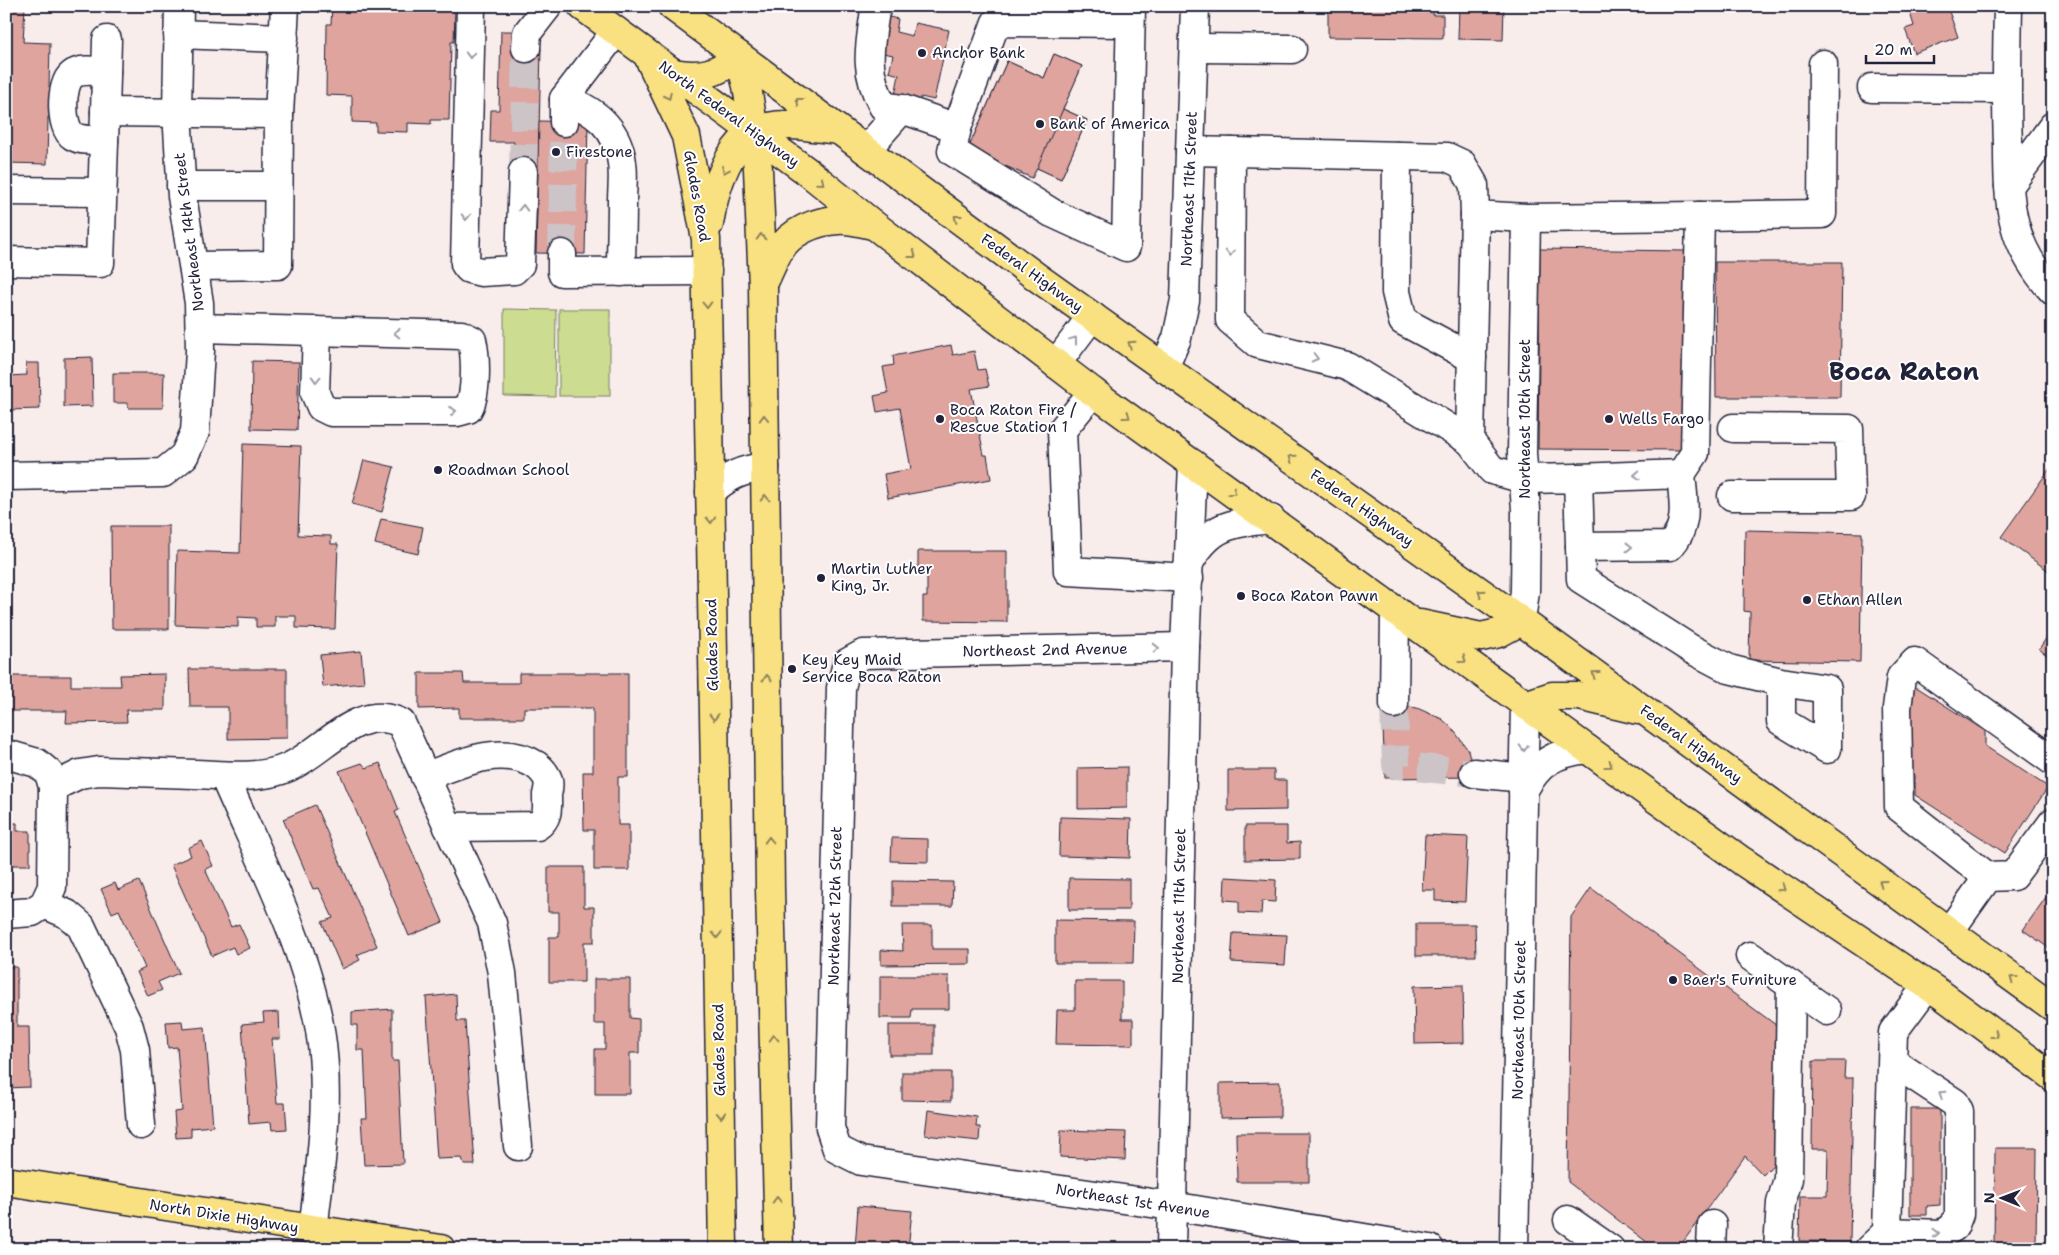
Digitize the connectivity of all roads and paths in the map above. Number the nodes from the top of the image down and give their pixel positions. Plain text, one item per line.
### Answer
1 (179, 6) edge
2 (285, 6) edge
3 (472, 6) edge
4 (548, 6) edge
5 (582, 6) edge
6 (672, 6) edge
7 (878, 6) edge
8 (1195, 6) edge
9 (2008, 6) edge
10 (1131, 15) edge
11 (616, 31) junction
12 (178, 34) junction
13 (284, 38) junction
14 (107, 40) dead end
15 (526, 48) tunnel mouth
16 (1194, 48) junction
17 (1292, 49) dead end
18 (646, 52) junction
19 (738, 56) junction
20 (1824, 64) dead end
21 (106, 72) junction
22 (673, 73) junction
23 (1872, 88) dead end
24 (2006, 89) junction
25 (902, 110) junction
26 (105, 112) junction
27 (177, 112) junction
28 (279, 114) junction
29 (2053, 126) edge
30 (957, 128) junction
31 (838, 130) junction
32 (754, 132) junction
33 (104, 140) junction
34 (866, 150) junction
35 (1190, 151) junction
36 (1231, 152) junction
37 (1397, 156) junction
38 (523, 172) tunnel mouth
39 (181, 186) junction
40 (278, 186) junction
41 (2009, 186) junction
42 (6, 191) edge
43 (102, 192) junction
44 (1188, 213) junction
45 (1231, 214) junction
46 (1475, 215) junction
47 (1700, 216) junction
48 (1526, 218) junction
49 (874, 225) junction
50 (706, 239) junction
51 (562, 254) tunnel mouth
52 (6, 261) edge
53 (194, 266) junction
54 (707, 271) junction
55 (621, 272) junction
56 (763, 286) junction
57 (2053, 291) edge
58 (1092, 316) junction
59 (200, 328) junction
60 (317, 331) junction
61 (1472, 358) junction
62 (1056, 364) junction
63 (1164, 368) junction
64 (1094, 392) junction
65 (1733, 428) dead end
66 (1470, 441) junction
67 (1193, 464) junction
68 (765, 467) junction
69 (1681, 474) junction
70 (6, 476) edge
71 (1578, 478) junction
72 (1524, 480) junction
73 (710, 492) junction
74 (1732, 496) dead end
75 (1271, 519) junction
76 (1580, 547) junction
77 (1189, 570) junction
78 (1404, 616) junction
79 (1521, 621) junction
80 (1185, 647) junction
81 (848, 663) joint
82 (1781, 682) dead end
83 (1394, 704) tunnel mouth
84 (1525, 705) junction
85 (1648, 713) junction
86 (1587, 749) junction
87 (6, 754) edge
88 (2053, 761) edge
89 (1474, 773) tunnel mouth
90 (224, 776) junction
91 (425, 777) junction
92 (1524, 785) junction
93 (53, 786) junction
94 (2053, 822) edge
95 (448, 827) junction
96 (1988, 877) junction
97 (44, 904) junction
98 (6, 914) edge
99 (1949, 932) junction
100 (1750, 956) dead end
101 (1791, 985) junction
102 (1927, 986) junction
103 (2053, 1008) edge
104 (1827, 1011) dead end
105 (1893, 1062) junction
106 (2053, 1077) edge
107 (141, 1125) dead end
108 (518, 1146) dead end
109 (838, 1149) joint
110 (6, 1182) edge
111 (1172, 1206) junction
112 (1568, 1220) dead end
113 (313, 1230) junction
114 (1878, 1240) edge
115 (441, 1249) edge
116 (723, 1249) edge
117 (778, 1249) edge
118 (1171, 1249) edge
119 (1430, 1249) edge
120 (1514, 1249) edge
121 (1610, 1249) edge
122 (1778, 1249) edge

1 - 12 street, Northeast 14th Street
2 - 13 street
3 -> 38 street
4 - 15 street
5 - 11 main road, North Federal Highway
6 - 19 main road, Federal Highway
7 - 25 street
8 - 16 street, Northeast 11th Street
9 - 24 street
10 - 30 street
10 - 30 street
11 - 18 main road, North Federal Highway
11 - 55 street
12 - 13 street
12 - 27 street, Northeast 14th Street
13 - 28 street
14 - 21 street
16 - 17 street
16 - 35 street, Northeast 11th Street
18 - 22 main road, North Federal Highway
18 -> 50 main road, Glades Road
19 - 22 main road
31 -> 19 main road, Federal Highway
19 - 32 main road
20 - 47 street
21 - 26 street
21 - 33 street
22 - 32 main road, North Federal Highway
23 - 24 street
24 - 41 street
25 - 30 street
25 - 34 street
26 - 27 street
26 - 33 street
27 - 28 street
27 - 39 street, Northeast 14th Street
28 - 40 street
29 - 41 street
31 - 32 main road
31 - 34 main road, Federal Highway
32 -> 49 main road, North Federal Highway
32 -> 50 main road
56 -> 32 main road
33 - 43 street
58 -> 34 main road, Federal Highway
35 - 36 street
35 - 44 street, Northeast 11th Street
36 - 37 street
36 - 45 street
37 - 46 street
37 - 61 street
39 - 40 street
39 - 53 street, Northeast 14th Street
40 - 53 street
41 - 57 street
42 - 43 street
43 - 52 street
44 - 45 street
44 - 63 street, Northeast 11th Street
45 -> 66 street
46 - 48 street
46 - 61 street
47 - 48 street
47 - 69 street
48 - 72 street, Northeast 10th Street
49 - 56 main road
49 -> 62 main road
50 - 54 main road, Glades Road
51 - 55 street
53 - 59 street, Northeast 14th Street
54 - 55 street
54 -> 73 main road, Glades Road
68 -> 56 main road
62 -> 58 street
63 -> 58 main road, Federal Highway
59 - 60 street
59 - 70 street, Northeast 14th Street
60 -> 60 street
61 - 66 street
62 - 64 main road
79 -> 63 main road, Federal Highway
64 -> 67 main road
64 - 77 street
65 - 74 street
66 - 72 street
67 -> 75 main road
67 - 77 street, Northeast 11th Street
68 - 73 street
117 -> 68 main road
69 -> 71 street
76 -> 69 street
71 - 72 street
71 - 76 street
72 - 79 street, Northeast 10th Street
73 -> 116 main road, Glades Road
75 - 77 street
75 - 78 main road
76 - 82 street
77 - 80 street, Northeast 11th Street
78 - 79 main road
78 - 83 street
78 -> 84 main road
85 -> 79 main road, Federal Highway
81 -> 80 street, Northeast 2nd Avenue
80 - 111 street, Northeast 11th Street
81 - 109 street, Northeast 12th Street
84 - 85 main road
84 - 86 main road
84 -> 92 street, Northeast 10th Street
99 -> 85 main road, Federal Highway
86 - 92 street, Northeast 10th Street
86 -> 102 main road
87 - 93 street
88 - 96 street
89 - 92 street
90 - 91 street
90 - 93 street
90 - 113 street
91 - 95 street
91 - 95 street
92 - 120 street, Northeast 10th Street
93 - 97 street
94 - 96 street
95 - 108 street
96 - 99 street
97 - 98 street
97 - 107 street
103 -> 99 main road, Federal Highway
100 - 101 street
101 - 104 street
101 - 122 street
102 - 105 street
102 -> 106 main road
105 - 114 street
114 -> 105 street
109 - 111 street, Northeast 1st Avenue
110 - 113 main road, North Dixie Highway
111 - 118 street, Northeast 11th Street
111 - 119 street, Northeast 1st Avenue
112 - 121 street
113 - 115 main road, North Dixie Highway

